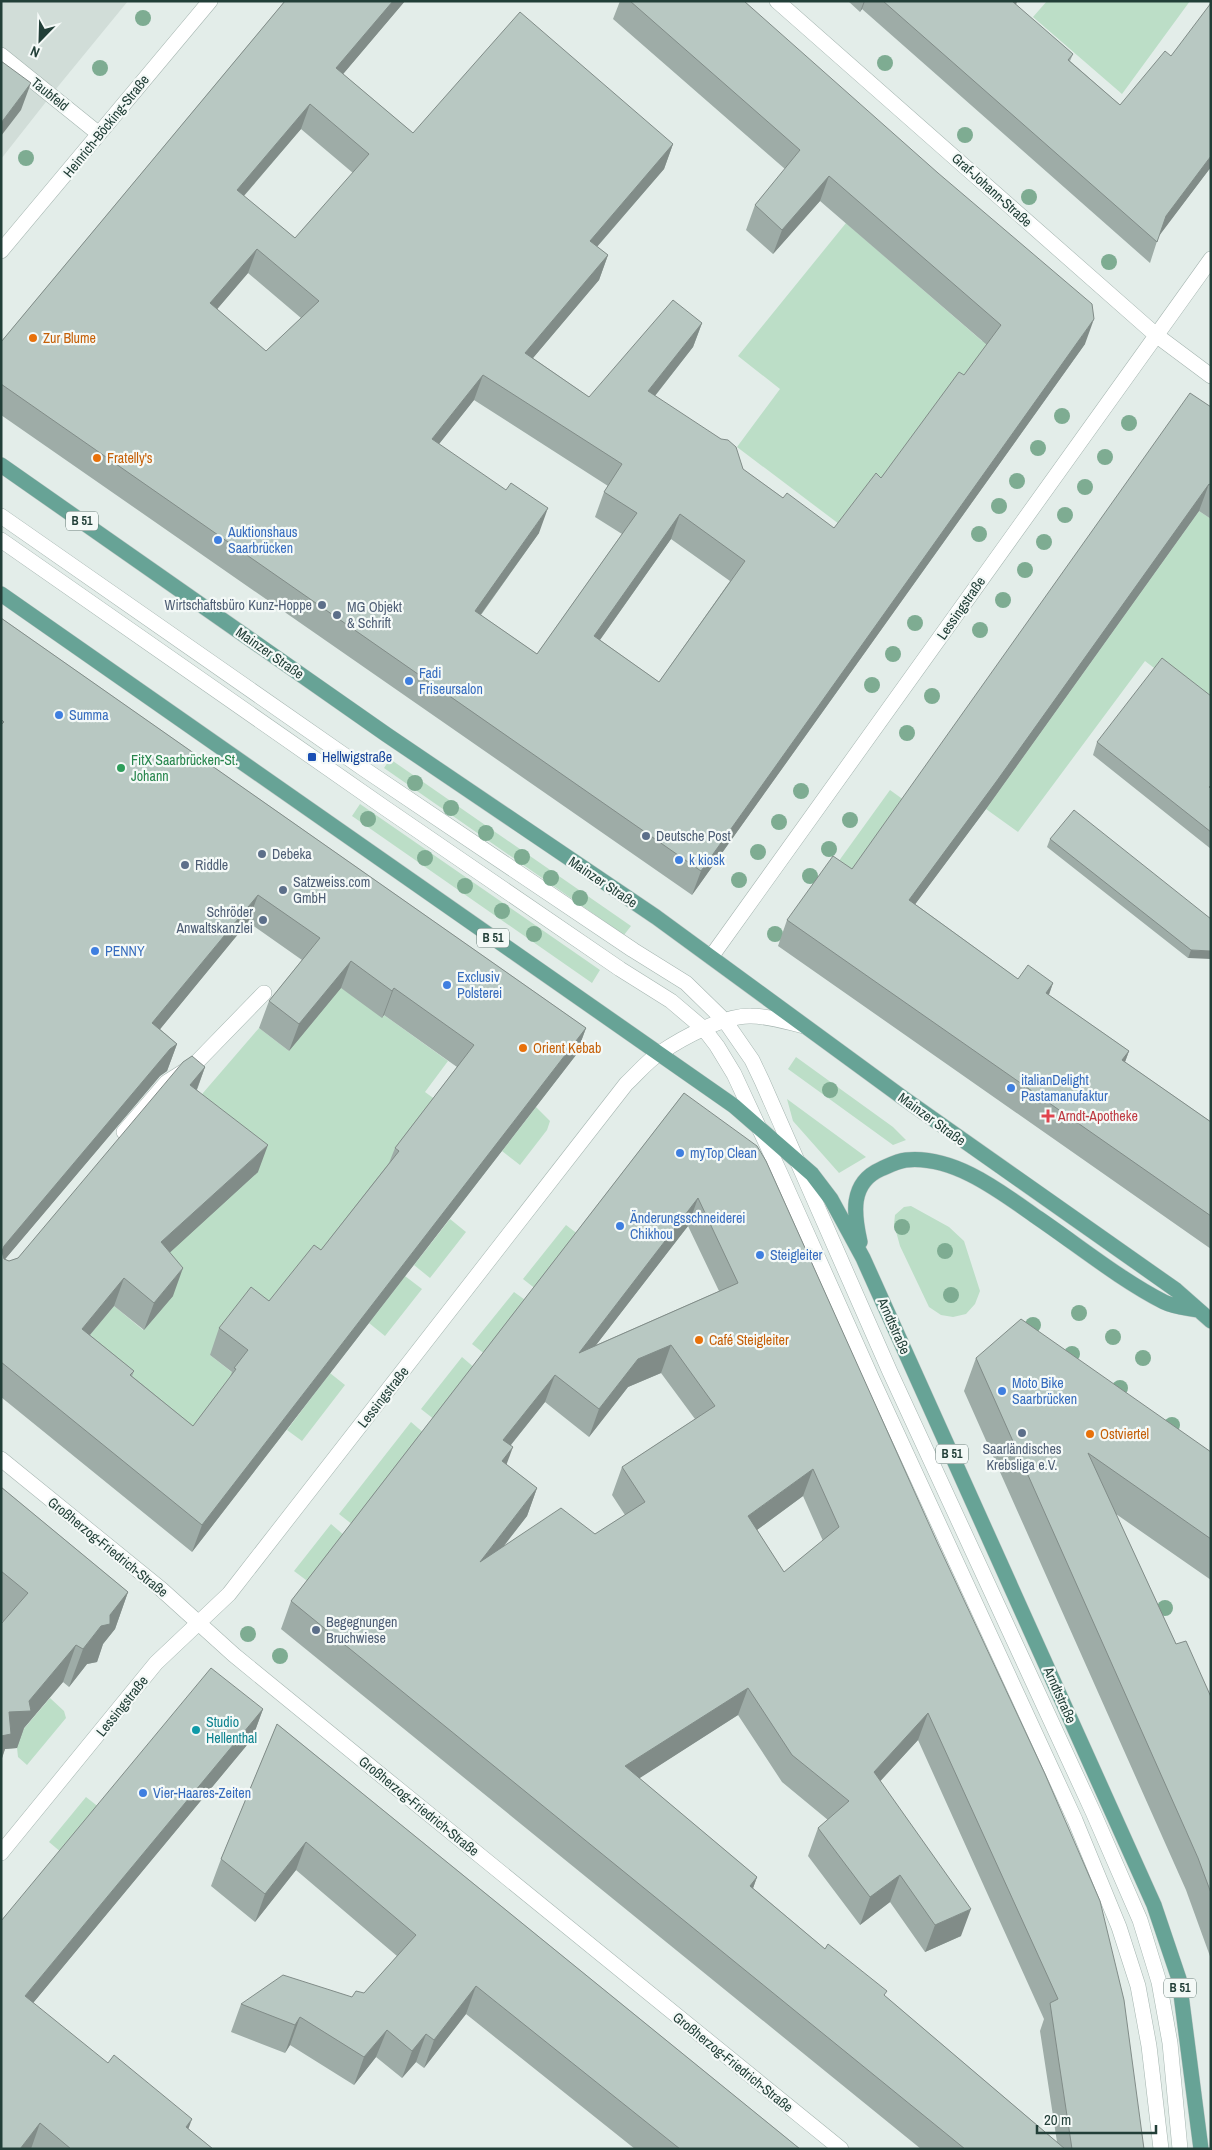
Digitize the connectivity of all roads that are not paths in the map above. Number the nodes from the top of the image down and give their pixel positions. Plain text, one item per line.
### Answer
1 (210, 1) edge
2 (777, 1) edge
3 (1, 55) edge
4 (99, 134) junction
5 (1, 251) edge
6 (1211, 259) edge
7 (1156, 335) junction
8 (1211, 376) edge
9 (1, 465) edge
10 (1, 516) edge
11 (1, 540) edge
12 (1, 594) edge
13 (711, 957) junction
14 (264, 993) dead end
15 (725, 1021) junction
16 (804, 1026) junction
17 (704, 1029) junction
18 (659, 1054) junction
19 (756, 1124) junction
20 (116, 1142) edge
21 (795, 1158) junction
22 (854, 1215) joint
23 (863, 1258) junction
24 (1197, 1310) junction
25 (1211, 1321) edge
26 (1, 1459) edge
27 (200, 1624) junction
28 (1, 1853) edge
29 (841, 2149) edge
30 (1161, 2149) edge
31 (1180, 2149) edge
32 (1200, 2149) edge

1 - 4 street, Heinrich-Böcking-Straße
2 - 7 street, Graf-Johann-Straße
3 - 4 street, Taubfeld
4 - 5 street, Heinrich-Böcking-Straße
6 - 7 street, Lessingstraße
7 - 8 street, Graf-Johann-Straße
7 - 13 street, Lessingstraße
9 - 13 main road, Mainzer Straße / B 51
10 - 15 street
11 - 17 street
12 - 18 main road, B 51
13 - 16 main road, Mainzer Straße / B 51
14 - 20 street
15 - 16 street, Lessingstraße
15 - 17 street, Lessingstraße
15 - 21 street
16 - 24 main road, Mainzer Straße / B 51
17 - 18 street, Lessingstraße
17 - 19 street
18 - 19 main road, B 51
18 - 27 street, Lessingstraße
19 - 21 main road, B 51
19 - 30 street
21 - 23 main road, Arndtstraße / B 51
21 - 31 street
22 - 23 main road, Arndtstraße / B 51
22 - 24 main road, Mainzer Straße
23 - 32 main road, Arndtstraße / B 51
24 - 25 main road, Mainzer Straße / B 51
26 - 27 street, Großherzog-Friedrich-Straße
27 - 28 street, Lessingstraße
27 - 29 street, Großherzog-Friedrich-Straße

